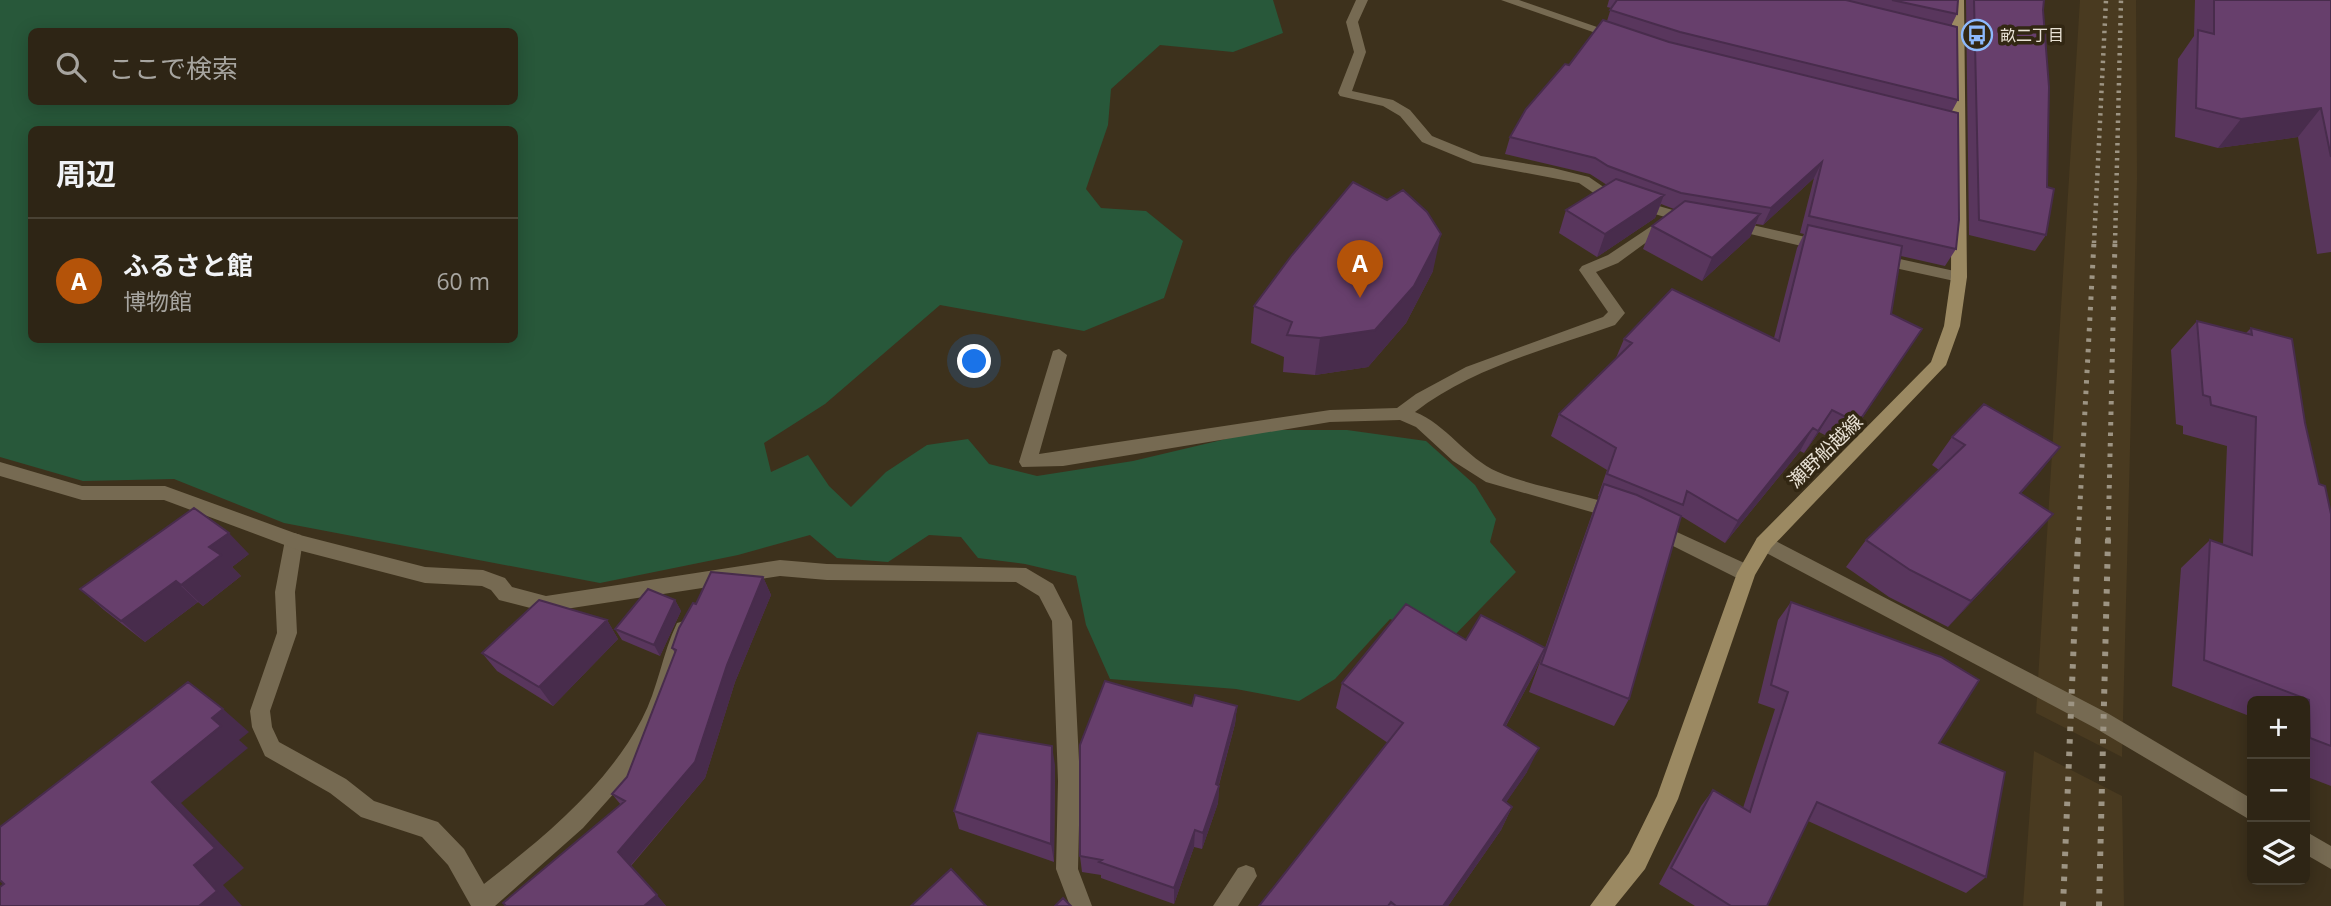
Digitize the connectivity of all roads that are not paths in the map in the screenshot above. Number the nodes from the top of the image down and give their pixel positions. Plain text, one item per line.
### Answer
1 (1362, 0) edge
2 (1507, 0) edge
3 (1958, 0) edge
4 (1635, 42) edge
5 (1672, 216) junction
6 (1839, 250) edge
7 (1865, 256) edge
8 (1959, 277) junction
9 (1059, 355) dead end
10 (1401, 414) junction
11 (0, 469) edge
12 (293, 540) junction
13 (1764, 543) junction
14 (1746, 573) junction
15 (716, 575) junction
16 (2247, 808) edge
17 (2310, 845) edge
18 (2331, 858) edge
19 (1246, 876) dead end
20 (483, 903) edge
21 (1074, 903) edge
22 (1224, 906) edge
23 (1601, 906) edge

1 - 5 street
2 - 4 street
3 - 8 main road, 瀬野船越線
5 - 6 street
5 - 10 street
7 - 8 street
8 - 13 main road, 瀬野船越線
9 - 10 street
10 - 14 street
11 - 12 street
12 - 15 street
12 - 20 street
13 - 14 main road, 瀬野船越線
13 - 16 street
14 - 23 main road, 瀬野船越線
15 - 20 street
15 - 21 street
17 - 18 street
19 - 22 street

